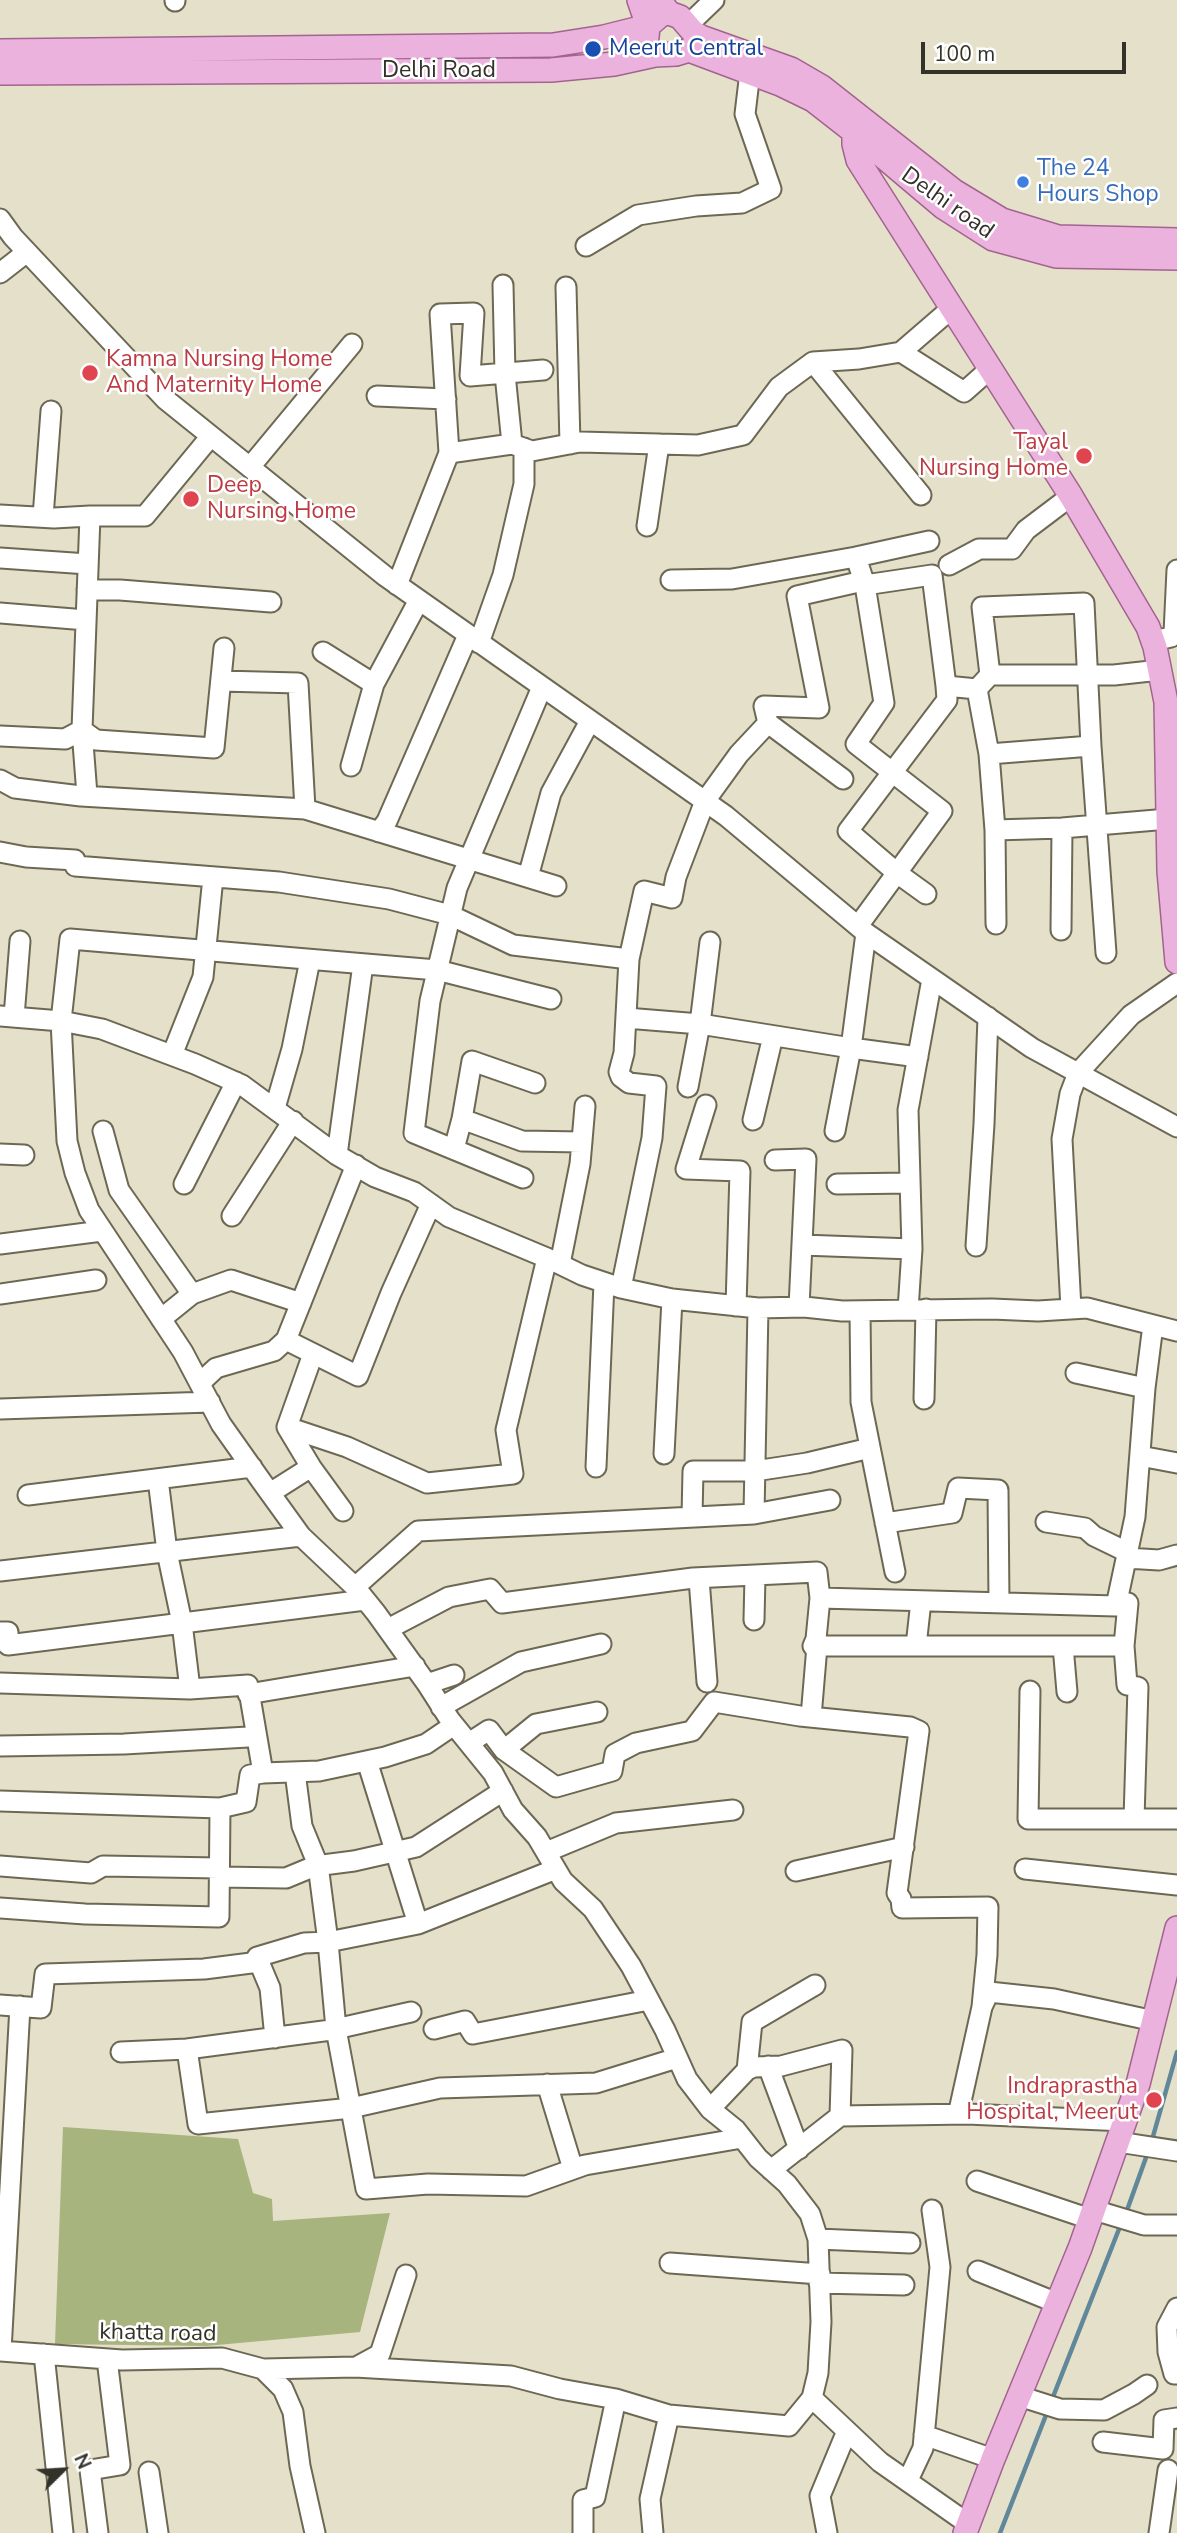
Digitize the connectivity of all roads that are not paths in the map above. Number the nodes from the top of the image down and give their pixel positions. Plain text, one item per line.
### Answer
1 (639, 0) edge
2 (714, 0) edge
3 (679, 19) edge
4 (648, 26) junction
5 (0, 51) edge
6 (655, 55) junction
7 (61, 61) junction
8 (750, 72) junction
9 (0, 73) edge
10 (859, 126) junction
11 (886, 148) junction
12 (872, 182) junction
13 (0, 219) edge
14 (1177, 240) edge
15 (586, 246) dead end
16 (27, 252) junction
17 (1177, 258) edge
18 (0, 273) edge
19 (503, 285) dead end
20 (566, 287) dead end
21 (952, 308) junction
22 (352, 344) dead end
23 (901, 352) junction
24 (813, 362) junction
25 (991, 368) junction
26 (543, 370) dead end
27 (505, 374) junction
28 (377, 396) dead end
29 (446, 398) junction
30 (51, 411) dead end
31 (211, 436) junction
32 (570, 444) junction
33 (659, 444) junction
34 (518, 446) junction
35 (449, 453) junction
36 (250, 467) junction
37 (921, 495) dead end
38 (1071, 496) junction
39 (0, 515) edge
40 (90, 516) junction
41 (43, 517) junction
42 (648, 526) dead end
43 (929, 541) dead end
44 (856, 557) junction
45 (0, 558) edge
46 (88, 564) junction
47 (949, 565) dead end
48 (1177, 570) edge
49 (671, 580) dead end
50 (864, 583) junction
51 (397, 585) junction
52 (87, 590) junction
53 (419, 600) junction
54 (271, 603) dead end
55 (0, 613) edge
56 (86, 620) junction
57 (474, 639) junction
58 (1162, 645) edge
59 (223, 648) dead end
60 (323, 652) dead end
61 (1160, 670) junction
62 (1089, 674) junction
63 (221, 681) junction
64 (983, 682) junction
65 (374, 684) junction
66 (946, 686) junction
67 (542, 687) junction
68 (590, 720) junction
69 (768, 723) junction
70 (82, 730) junction
71 (0, 736) edge
72 (1091, 746) junction
73 (989, 754) junction
74 (351, 766) dead end
75 (893, 771) junction
76 (843, 779) dead end
77 (0, 780) edge
78 (87, 795) junction
79 (705, 802) junction
80 (305, 810) junction
81 (1168, 818) junction
82 (1098, 824) junction
83 (1062, 828) junction
84 (995, 830) junction
85 (379, 832) junction
86 (0, 852) edge
87 (469, 860) junction
88 (897, 873) junction
89 (213, 877) junction
90 (528, 877) junction
91 (556, 886) dead end
92 (926, 894) dead end
93 (1174, 900) edge
94 (450, 915) junction
95 (996, 924) dead end
96 (862, 929) junction
97 (1061, 930) dead end
98 (20, 941) dead end
99 (710, 942) dead end
100 (206, 950) junction
101 (1105, 953) dead end
102 (629, 959) junction
103 (310, 960) junction
104 (1177, 962) edge
105 (363, 964) junction
106 (437, 970) junction
107 (932, 979) junction
108 (1177, 983) edge
109 (551, 999) dead end
110 (7, 1016) edge
111 (988, 1017) junction
112 (626, 1018) junction
113 (61, 1021) junction
114 (700, 1024) junction
115 (773, 1036) junction
116 (851, 1048) junction
117 (172, 1055) junction
118 (918, 1057) junction
119 (1078, 1073) junction
120 (236, 1082) junction
121 (535, 1083) dead end
122 (688, 1087) dead end
123 (585, 1105) dead end
124 (706, 1105) dead end
125 (275, 1108) junction
126 (462, 1119) junction
127 (753, 1120) dead end
128 (293, 1121) junction
129 (1177, 1127) edge
130 (103, 1131) dead end
131 (835, 1131) dead end
132 (582, 1142) junction
133 (454, 1149) junction
134 (0, 1154) edge
135 (24, 1155) dead end
136 (337, 1155) junction
137 (775, 1160) dead end
138 (356, 1166) junction
139 (523, 1178) dead end
140 (910, 1183) junction
141 (184, 1184) dead end
142 (837, 1184) dead end
143 (430, 1204) junction
144 (232, 1216) dead end
145 (102, 1231) junction
146 (0, 1244) edge
147 (802, 1245) junction
148 (976, 1246) dead end
149 (912, 1249) junction
150 (554, 1261) junction
151 (96, 1280) dead end
152 (612, 1286) junction
153 (0, 1294) edge
154 (191, 1294) junction
155 (672, 1298) junction
156 (301, 1304) junction
157 (736, 1306) junction
158 (799, 1307) junction
159 (758, 1308) junction
160 (1071, 1309) junction
161 (917, 1310) junction
162 (860, 1311) junction
163 (161, 1319) junction
164 (1153, 1325) junction
165 (1177, 1331) edge
166 (286, 1340) junction
167 (313, 1354) junction
168 (1076, 1373) dead end
169 (200, 1383) junction
170 (1145, 1388) junction
171 (924, 1399) dead end
172 (210, 1402) junction
173 (0, 1409) edge
174 (286, 1427) junction
175 (870, 1448) junction
176 (664, 1454) dead end
177 (1140, 1456) junction
178 (1177, 1463) edge
179 (252, 1467) junction
180 (311, 1467) junction
181 (596, 1467) dead end
182 (755, 1471) junction
183 (158, 1479) junction
184 (270, 1493) junction
185 (27, 1495) dead end
186 (830, 1500) dead end
187 (343, 1511) dead end
188 (754, 1514) junction
189 (691, 1517) junction
190 (1046, 1522) dead end
191 (885, 1523) junction
192 (301, 1536) junction
193 (167, 1552) junction
194 (1127, 1555) junction
195 (1177, 1555) edge
196 (0, 1571) edge
197 (895, 1572) dead end
198 (755, 1576) junction
199 (699, 1580) junction
200 (360, 1593) junction
201 (820, 1598) junction
202 (921, 1601) junction
203 (999, 1603) junction
204 (1116, 1606) junction
205 (754, 1620) dead end
206 (182, 1623) junction
207 (388, 1629) junction
208 (0, 1632) edge
209 (601, 1644) dead end
210 (817, 1646) junction
211 (916, 1646) junction
212 (1063, 1646) junction
213 (1125, 1646) junction
214 (415, 1666) junction
215 (454, 1675) dead end
216 (707, 1682) dead end
217 (0, 1683) edge
218 (427, 1684) junction
219 (190, 1689) junction
220 (1030, 1691) dead end
221 (1067, 1692) dead end
222 (248, 1694) junction
223 (441, 1707) junction
224 (597, 1712) dead end
225 (811, 1717) junction
226 (454, 1725) junction
227 (248, 1737) dead end
228 (469, 1743) junction
229 (0, 1746) edge
230 (504, 1750) junction
231 (366, 1761) junction
232 (295, 1772) junction
233 (263, 1773) junction
234 (503, 1791) junction
235 (0, 1801) edge
236 (220, 1808) junction
237 (733, 1810) dead end
238 (1134, 1819) junction
239 (1177, 1819) edge
240 (904, 1847) junction
241 (394, 1852) junction
242 (551, 1861) junction
243 (318, 1865) junction
244 (0, 1866) edge
245 (1025, 1869) dead end
246 (796, 1871) dead end
247 (219, 1873) junction
248 (1177, 1885) edge
249 (0, 1908) edge
250 (418, 1924) junction
251 (1177, 1927) edge
252 (328, 1942) junction
253 (259, 1962) junction
254 (815, 1985) dead end
255 (649, 2000) junction
256 (0, 2005) edge
257 (20, 2006) junction
258 (982, 2007) junction
259 (411, 2012) dead end
260 (1154, 2021) junction
261 (336, 2029) junction
262 (435, 2029) dead end
263 (275, 2038) junction
264 (187, 2049) junction
265 (121, 2052) dead end
266 (677, 2058) junction
267 (768, 2066) junction
268 (747, 2070) junction
269 (547, 2084) junction
270 (351, 2108) junction
271 (710, 2109) junction
272 (967, 2114) junction
273 (840, 2116) junction
274 (1121, 2131) junction
275 (742, 2138) junction
276 (799, 2149) junction
277 (1177, 2151) edge
278 (573, 2169) junction
279 (771, 2170) junction
280 (977, 2180) dead end
281 (932, 2210) dead end
282 (1092, 2214) junction
283 (1177, 2225) edge
284 (818, 2239) junction
285 (910, 2243) dead end
286 (670, 2263) dead end
287 (978, 2272) dead end
288 (406, 2276) dead end
289 (820, 2278) junction
290 (904, 2285) dead end
291 (1058, 2303) junction
292 (1177, 2308) edge
293 (0, 2351) edge
294 (44, 2354) junction
295 (107, 2359) junction
296 (355, 2367) junction
297 (263, 2369) junction
298 (1177, 2374) edge
299 (1147, 2385) dead end
300 (1019, 2396) junction
301 (812, 2398) junction
302 (616, 2399) junction
303 (669, 2415) junction
304 (1177, 2418) edge
305 (846, 2431) junction
306 (924, 2435) junction
307 (1103, 2442) dead end
308 (993, 2459) junction
309 (1168, 2470) dead end
310 (149, 2472) dead end
311 (908, 2480) junction
312 (1171, 2494) edge
313 (966, 2528) edge
314 (63, 2533) edge
315 (97, 2533) edge
316 (158, 2533) edge
317 (315, 2533) edge
318 (583, 2533) edge
319 (653, 2533) edge
320 (827, 2533) edge
321 (1159, 2533) edge

1 - 4 main road
2 - 3 street
3 - 4 main road, Delhi Road
3 - 10 main road, Delhi Road
4 - 6 main road
4 - 7 main road, Delhi Road
5 - 7 main road, Delhi Road
6 - 7 main road, Delhi Road
6 - 8 main road, Delhi Road
7 - 9 main road, Delhi Road
8 - 10 main road, Delhi Road
8 - 15 street
10 - 11 main road, Delhi Road
10 - 12 main road
11 - 12 main road
11 - 14 main road, Delhi Road
11 - 17 main road, Delhi road
12 - 21 main road
13 - 16 street
16 - 18 street
16 - 31 street
19 - 27 street
20 - 32 street
21 - 23 street
21 - 25 main road
22 - 36 street
23 - 24 street
23 - 25 street
24 - 33 street
24 - 37 street
25 - 38 main road
26 - 27 street
27 - 29 street
27 - 34 street
28 - 29 street
29 - 35 street
30 - 41 street
31 - 36 street
31 - 40 street
32 - 33 street
32 - 34 street
33 - 42 street
34 - 35 street
34 - 57 street
35 - 51 street
36 - 51 street
38 - 47 street
38 - 58 main road
39 - 41 street
40 - 41 street
40 - 46 street
43 - 44 street
44 - 49 street
44 - 50 street
45 - 46 street
46 - 52 street
48 - 58 street
50 - 66 street
50 - 69 street
50 - 75 street
51 - 53 street
52 - 54 street
52 - 56 street
53 - 57 street
53 - 65 street
55 - 56 street
56 - 70 street
57 - 67 street
57 - 85 street
58 - 61 main road
59 - 63 street
60 - 65 street
61 - 62 street
61 - 81 main road
62 - 64 street
62 - 64 street
62 - 72 street
63 - 70 street
63 - 80 street
64 - 66 street
64 - 73 street
65 - 74 street
66 - 75 street
67 - 68 street
67 - 87 street
68 - 79 street
68 - 90 street
69 - 76 street
69 - 79 street
70 - 71 street
70 - 78 street
72 - 73 street
72 - 82 street
73 - 84 street
75 - 88 street
75 - 88 street
77 - 78 street
78 - 80 street
79 - 96 street
79 - 102 street
80 - 85 street
81 - 82 street
81 - 93 main road
82 - 83 street
82 - 101 street
83 - 84 street
83 - 97 street
84 - 95 street
85 - 87 street
86 - 89 street
87 - 90 street
87 - 94 street
88 - 92 street
88 - 96 street
89 - 94 street
89 - 100 street
90 - 91 street
93 - 104 main road
94 - 102 street
94 - 106 street
96 - 107 street
96 - 116 street
98 - 110 street
99 - 114 street
100 - 103 street
100 - 113 street
100 - 117 street
102 - 112 street
103 - 105 street
103 - 125 street
105 - 106 street
105 - 136 street
106 - 109 street
106 - 133 street
107 - 111 street
107 - 118 street
108 - 119 street
110 - 113 street
111 - 119 street
111 - 148 street
112 - 114 street
112 - 152 street
113 - 117 street
113 - 145 street
114 - 115 street
114 - 122 street
115 - 116 street
115 - 127 street
116 - 118 street
116 - 131 street
117 - 120 street
118 - 140 street
119 - 129 street
119 - 160 street
120 - 125 street
120 - 141 street
121 - 126 street
123 - 132 street
124 - 157 street
125 - 128 street
126 - 132 street
126 - 133 street
128 - 136 street
128 - 144 street
130 - 154 street
132 - 150 street
133 - 139 street
134 - 135 street
136 - 138 street
137 - 147 street
138 - 143 street
138 - 156 street
140 - 142 street
140 - 149 street
143 - 150 street
143 - 167 street
145 - 146 street
145 - 163 street
147 - 149 street
147 - 158 street
149 - 161 street
150 - 152 street
150 - 174 street
151 - 153 street
152 - 155 street
152 - 181 street
154 - 156 street
154 - 163 street
155 - 157 street
155 - 176 street
156 - 166 street
157 - 159 street
158 - 159 street
158 - 162 street
159 - 182 street
160 - 161 street
160 - 164 street
161 - 162 street
161 - 171 street
162 - 175 street
163 - 169 street
164 - 165 street
164 - 170 street
166 - 167 street
166 - 169 street
167 - 174 street
168 - 170 street
169 - 172 street
170 - 177 street
172 - 173 street
172 - 179 street
174 - 180 street
175 - 182 street
175 - 191 street
177 - 178 street
177 - 194 street
179 - 183 street
179 - 184 street
180 - 184 street
180 - 187 street
182 - 188 street
182 - 189 street
183 - 185 street
183 - 193 street
184 - 192 street
186 - 188 street
188 - 189 street
189 - 200 street
190 - 194 street
191 - 197 street
191 - 203 street
192 - 193 street
192 - 200 street
193 - 196 street
193 - 206 street
194 - 195 street
194 - 204 street
198 - 199 street
198 - 201 street
198 - 205 street
199 - 207 street
199 - 216 street
200 - 206 street
200 - 207 street
201 - 202 street
201 - 210 street
202 - 203 street
202 - 211 street
203 - 204 street
204 - 213 street
206 - 208 street
206 - 219 street
207 - 214 street
209 - 223 street
210 - 211 street
210 - 225 street
211 - 212 street
212 - 213 street
212 - 221 street
213 - 238 street
214 - 218 street
214 - 222 street
215 - 218 street
217 - 219 street
218 - 223 street
219 - 222 street
220 - 238 street
222 - 233 street
223 - 226 street
224 - 230 street
225 - 230 street
225 - 240 street
226 - 228 street
226 - 231 street
227 - 229 street
228 - 230 street
228 - 234 street
231 - 232 street
231 - 241 street
232 - 233 street
232 - 243 street
233 - 236 street
234 - 241 street
234 - 242 street
235 - 236 street
236 - 247 street
237 - 242 street
238 - 239 street
240 - 246 street
240 - 258 street
241 - 243 street
241 - 250 street
242 - 250 street
242 - 255 street
243 - 247 street
243 - 252 street
244 - 247 street
245 - 248 street
247 - 249 street
250 - 252 street
251 - 260 main road
252 - 253 street
252 - 261 street
253 - 257 street
253 - 263 street
254 - 268 street
255 - 262 street
255 - 266 street
256 - 257 street
257 - 293 street
258 - 260 street
258 - 272 street
259 - 261 street
260 - 274 main road
261 - 263 street
261 - 270 street
263 - 264 street
264 - 265 street
264 - 270 street
266 - 269 street
266 - 271 street
267 - 268 street
267 - 273 street
267 - 276 street
268 - 271 street
269 - 270 street
269 - 278 street
270 - 278 street
271 - 275 street
272 - 273 street
272 - 274 street
273 - 276 street
274 - 277 street
274 - 282 main road
275 - 278 street
275 - 279 street
276 - 279 street
279 - 284 street
280 - 282 street
281 - 306 street
282 - 283 street
282 - 291 main road
284 - 285 street
284 - 289 street
286 - 289 street
287 - 291 street
288 - 296 street
289 - 290 street
289 - 301 street
291 - 300 main road
292 - 298 street
293 - 294 street, khatta road
294 - 295 street, khatta road
294 - 314 street
295 - 297 street, khatta road
295 - 315 street
296 - 297 street, khatta road
296 - 302 street, khatta road
297 - 317 street
299 - 300 street
300 - 308 main road
301 - 303 street, khatta road
301 - 305 street
302 - 303 street, khatta road
302 - 318 street
303 - 319 street
304 - 307 street
305 - 311 street
305 - 320 street
306 - 308 street
306 - 311 street
308 - 313 main road
309 - 312 street
310 - 316 street
311 - 313 street
312 - 321 street

